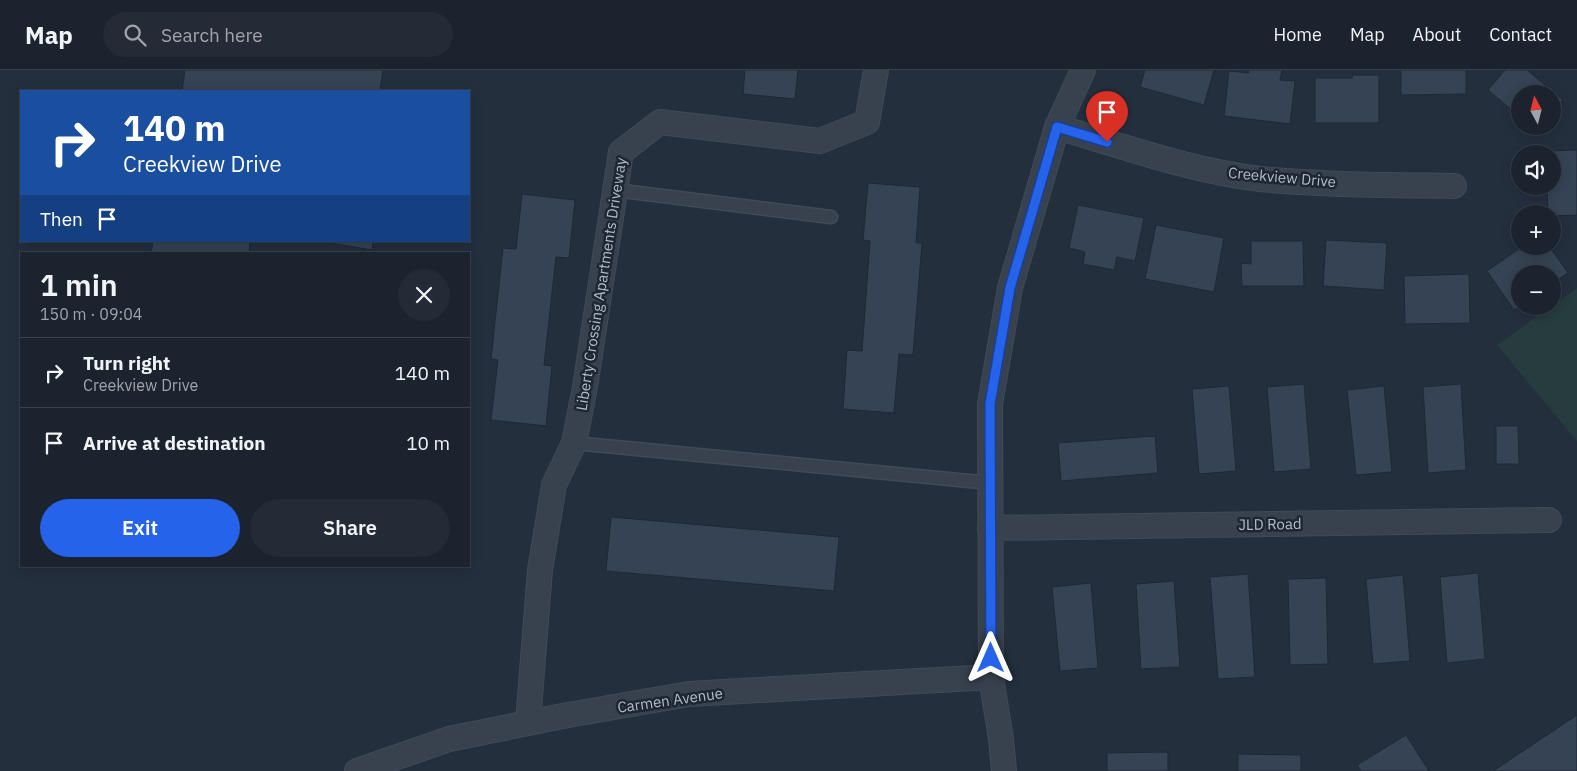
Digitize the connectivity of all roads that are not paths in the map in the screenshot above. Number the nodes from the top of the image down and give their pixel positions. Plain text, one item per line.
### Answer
1 (876, 70) edge
2 (1083, 70) edge
3 (1057, 127) junction
4 (1454, 186) dead end
5 (615, 190) junction
6 (831, 217) dead end
7 (574, 443) junction
8 (990, 483) junction
9 (1549, 520) dead end
10 (990, 528) junction
11 (991, 677) junction
12 (528, 722) junction
13 (357, 771) edge
14 (1004, 771) edge

1 - 5 street, Liberty Crossing Apartments Driveway
2 - 3 street
3 - 4 street, Creekview Drive
3 - 8 street
5 - 6 lane
5 - 7 street, Liberty Crossing Apartments Driveway
7 - 8 lane
7 - 12 street, Liberty Crossing Apartments Driveway
8 - 10 street
9 - 10 street, JLD Road
10 - 11 street
11 - 12 street, Carmen Avenue
11 - 14 street
12 - 13 street, Carmen Avenue

